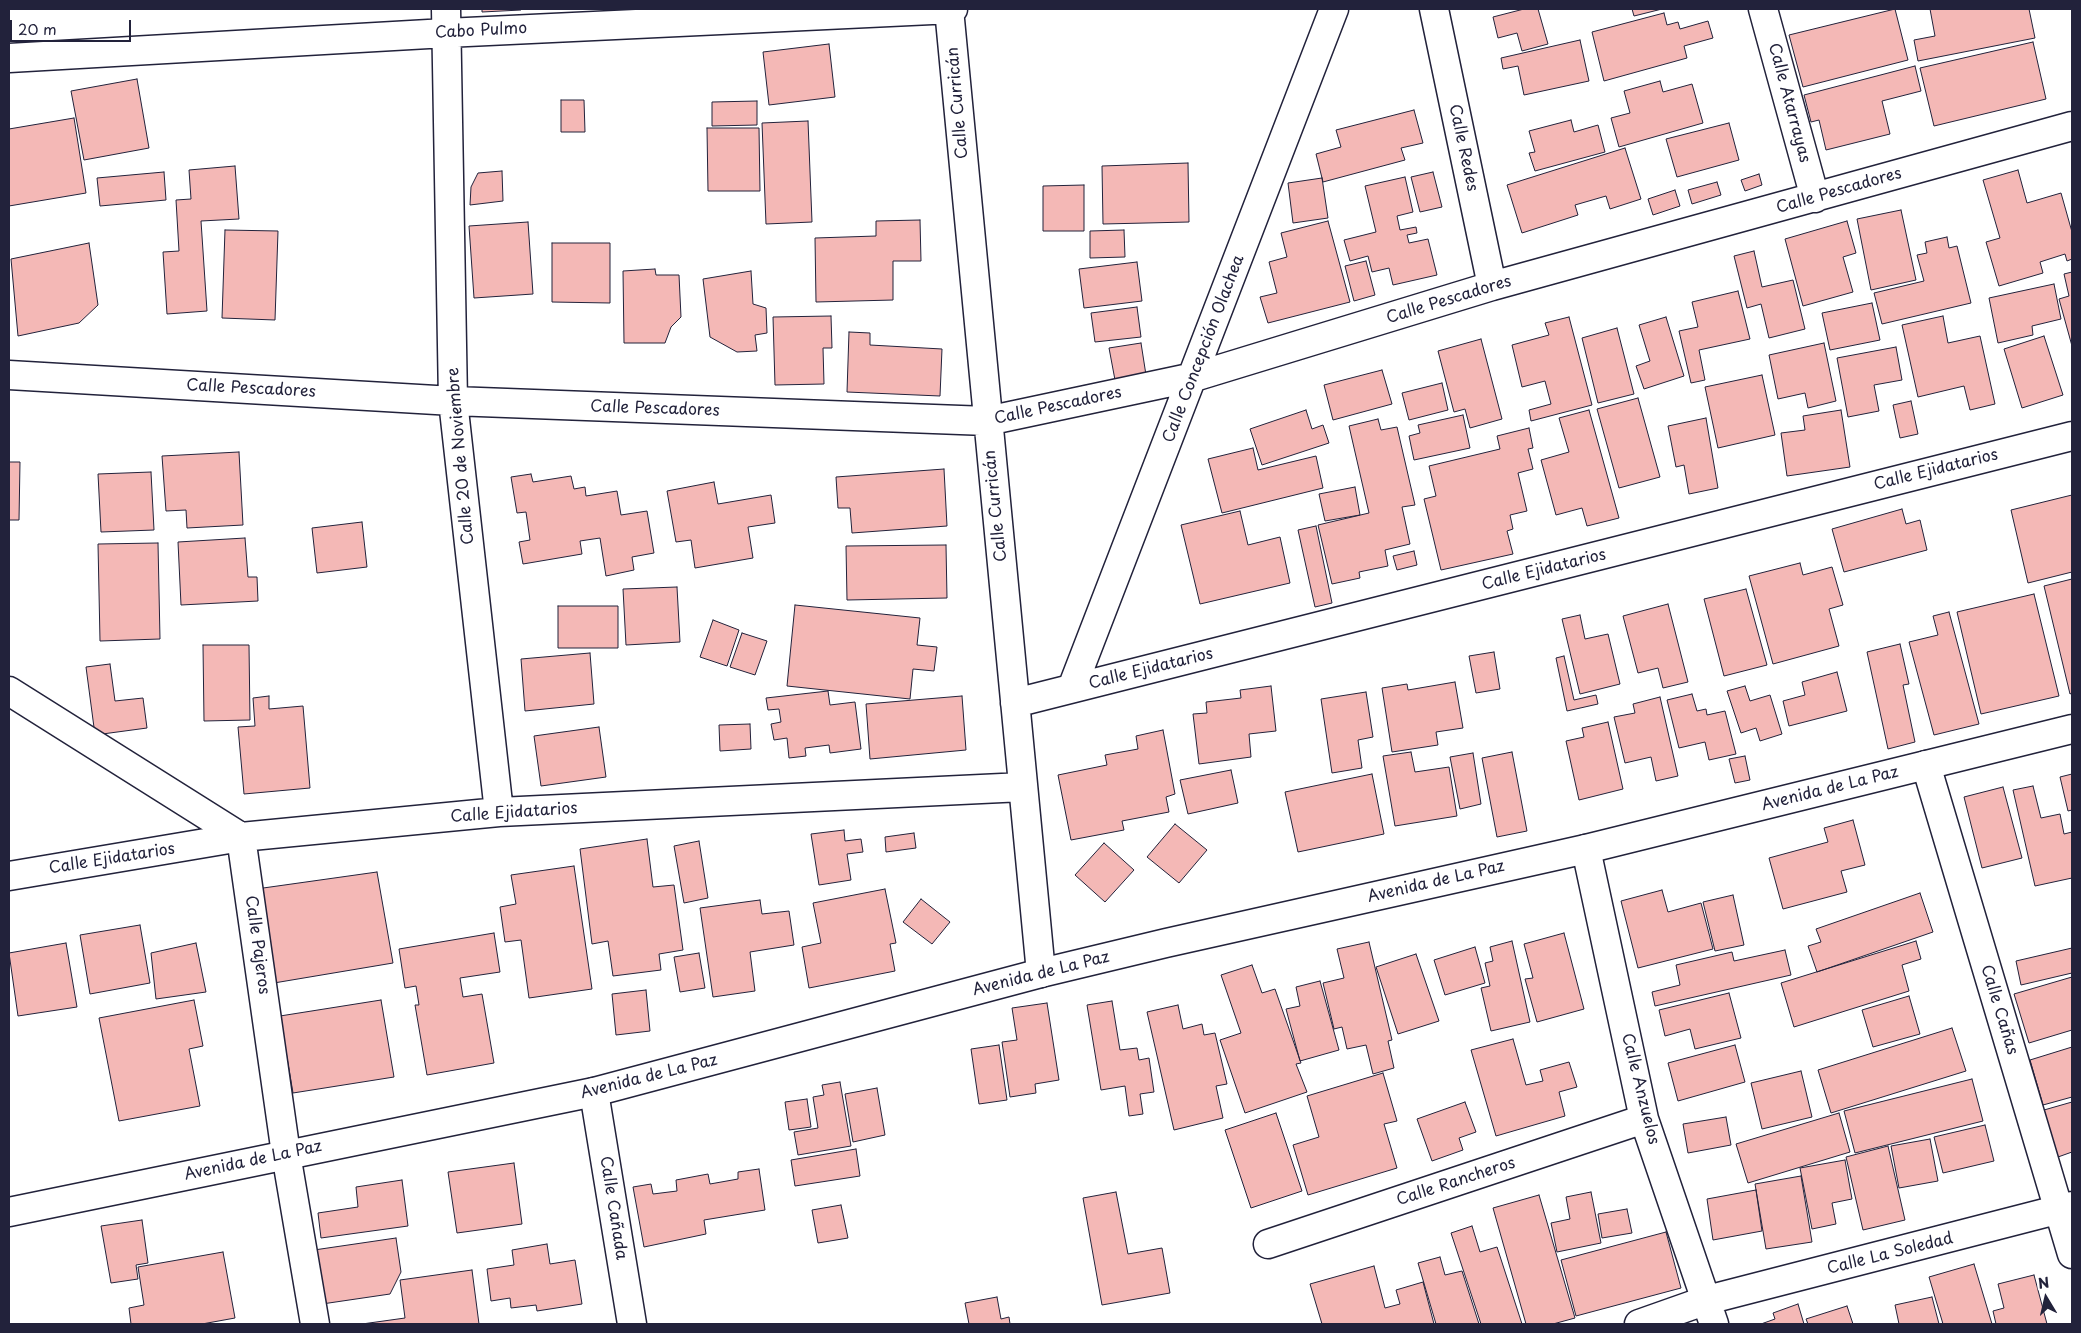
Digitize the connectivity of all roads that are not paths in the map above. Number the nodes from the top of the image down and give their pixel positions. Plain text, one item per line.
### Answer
1 (949, 9) edge
2 (953, 9) edge
3 (1334, 9) edge
4 (1434, 9) edge
5 (1763, 9) edge
6 (446, 21) edge
7 (9, 58) edge
8 (2072, 126) edge
9 (1815, 198) junction
10 (1492, 286) junction
11 (9, 375) edge
12 (1194, 376) junction
13 (453, 402) junction
14 (987, 422) junction
15 (2072, 436) edge
16 (1072, 688) junction
17 (9, 691) edge
18 (1015, 703) junction
19 (2072, 729) edge
20 (1926, 765) junction
21 (1023, 787) junction
22 (499, 812) junction
23 (241, 837) junction
24 (1586, 849) junction
25 (9, 876) edge
26 (1041, 973) junction
27 (594, 1092) junction
28 (1644, 1119) junction
29 (286, 1154) junction
30 (2066, 1208) edge
31 (9, 1212) edge
32 (1268, 1244) dead end
33 (2072, 1254) edge
34 (1711, 1312) edge
35 (315, 1324) edge
36 (632, 1324) edge
37 (1639, 1324) edge

1 - 2 street, Cabo Pulmo
1 - 6 street, Cabo Pulmo
1 - 14 street, Calle Curricán
3 - 12 street, Calle Concepción Olachea
4 - 10 street, Calle Redes
5 - 9 street, Calle Atarrayas
6 - 7 street, Cabo Pulmo
6 - 13 street, Calle 20 de Noviembre
8 - 9 street, Calle Pescadores
9 - 10 street, Calle Pescadores
10 - 12 street, Calle Pescadores
11 - 13 street, Calle Pescadores
12 - 14 street, Calle Pescadores
12 - 16 street, Calle Concepción Olachea
13 - 14 street, Calle Pescadores
13 - 22 street, Calle 20 de Noviembre
14 - 18 street, Calle Curricán
15 - 16 street, Calle Ejidatarios
16 - 18 street, Calle Ejidatarios
17 - 23 street
18 - 21 street, Calle Curricán
19 - 20 street, Avenida de La Paz
20 - 24 street, Avenida de La Paz
20 - 30 street, Calle Cañas
21 - 22 street, Calle Ejidatarios
21 - 26 street, Calle Curricán
22 - 23 street, Calle Ejidatarios
23 - 25 street, Calle Ejidatarios
23 - 29 street, Calle Pajeros
24 - 26 street, Avenida de La Paz
24 - 28 street, Calle Anzuelos
26 - 27 street, Avenida de La Paz
27 - 29 street, Avenida de La Paz
27 - 36 street, Calle Cañada
28 - 32 street, Calle Rancheros
28 - 34 street, Calle Anzuelos
29 - 31 street, Avenida de La Paz
29 - 35 street, Calle Pajeros
30 - 33 street, Calle Cañas
30 - 34 street, Calle La Soledad
34 - 37 street, Calle La Soledad

